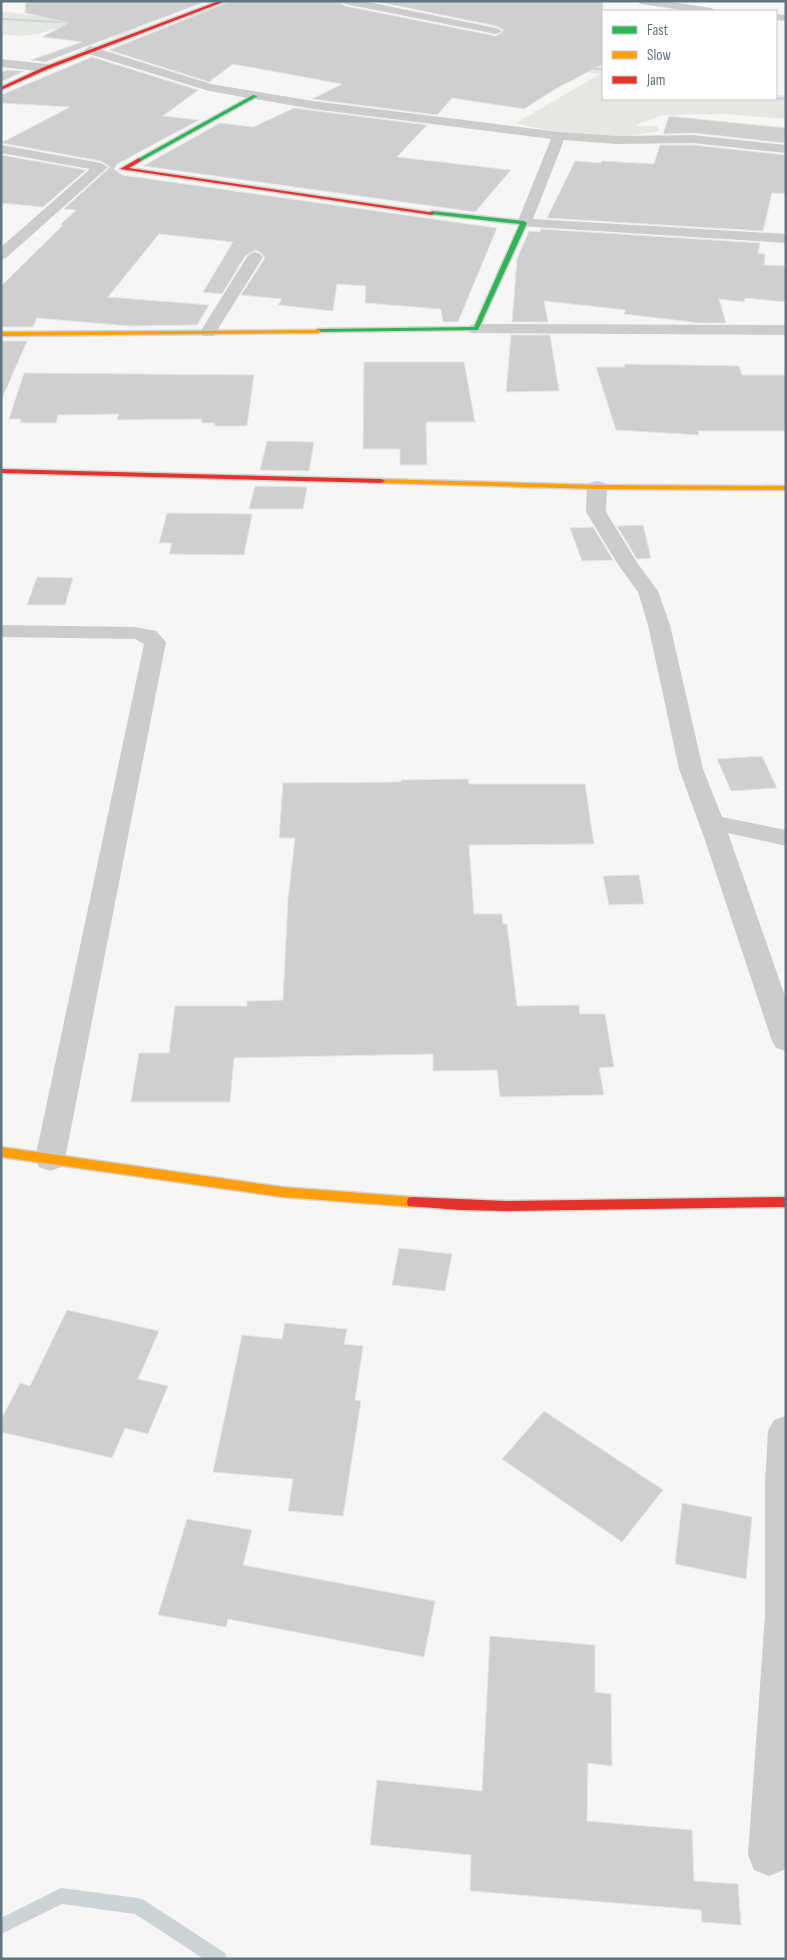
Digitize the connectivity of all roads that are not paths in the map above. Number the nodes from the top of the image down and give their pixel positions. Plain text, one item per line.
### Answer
1 (224, 1) edge
2 (345, 1) edge
3 (641, 1) edge
4 (690, 1) edge
5 (677, 7) junction
6 (702, 10) edge
7 (496, 31) dead end
8 (90, 50) junction
9 (1, 63) edge
10 (46, 68) junction
11 (1, 89) edge
12 (255, 96) junction
13 (559, 136) junction
14 (786, 149) edge
15 (1, 150) edge
16 (101, 167) junction
17 (123, 169) junction
18 (524, 223) junction
19 (786, 239) edge
20 (1, 255) edge
21 (255, 257) dead end
22 (476, 329) junction
23 (786, 330) edge
24 (208, 332) junction
25 (1, 334) edge
26 (1, 470) edge
27 (597, 487) junction
28 (786, 488) edge
29 (1, 631) edge
30 (710, 822) junction
31 (786, 838) edge
32 (786, 1041) edge
33 (1, 1152) edge
34 (50, 1159) junction
35 (786, 1202) edge
36 (786, 1431) edge
37 (769, 1855) dead end

1 - 8 street
2 - 7 street
3 - 5 street
4 - 5 street
5 - 6 street
8 - 10 street
8 - 12 street
9 - 10 street
10 - 11 street
12 - 13 street
12 - 17 street
13 - 14 street
13 - 18 street
15 - 16 street
16 - 17 street
16 - 20 street
17 - 18 street
18 - 19 street
18 - 22 street
21 - 24 street
22 - 23 street
22 - 24 street
24 - 25 street
26 - 27 street
27 - 28 street
27 - 30 street
29 - 34 street
30 - 31 street
30 - 32 street
33 - 34 street
34 - 35 street
36 - 37 street

